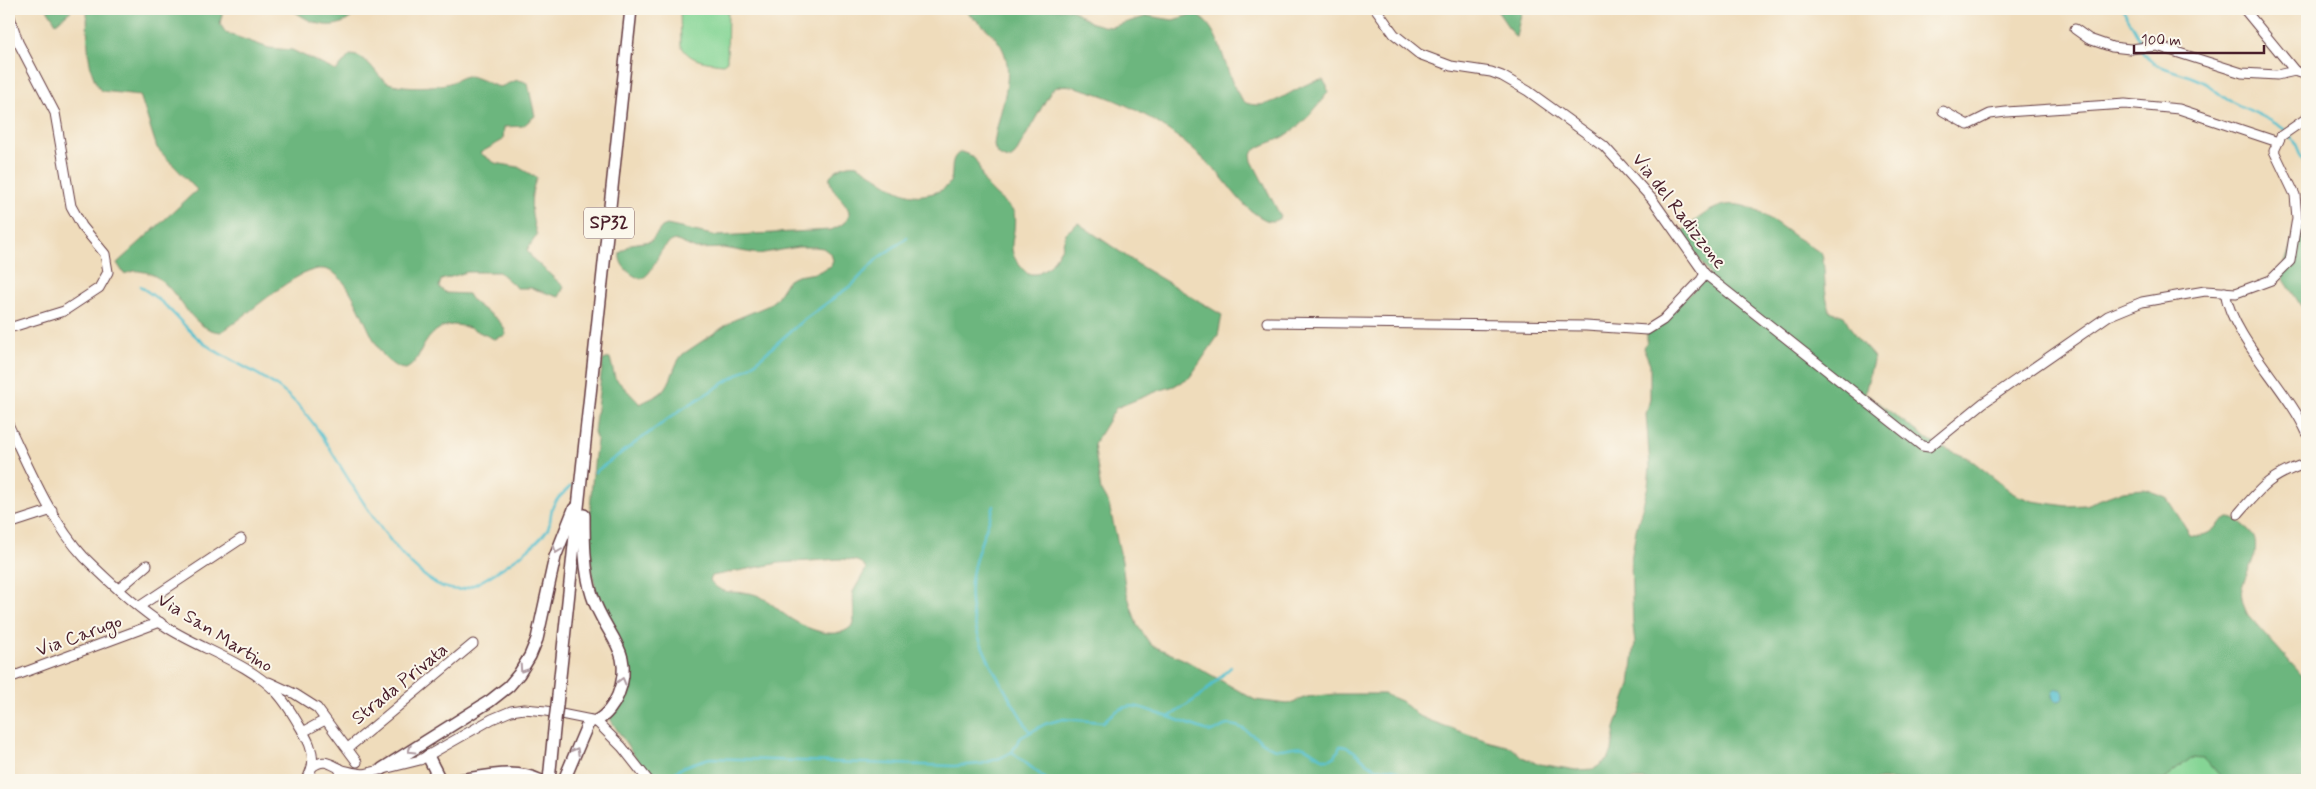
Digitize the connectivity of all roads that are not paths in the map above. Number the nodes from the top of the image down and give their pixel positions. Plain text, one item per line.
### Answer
1 (631, 9) edge
2 (1376, 9) edge
3 (2244, 9) edge
4 (9, 14) edge
5 (2075, 29) dead end
6 (2295, 71) junction
7 (2307, 75) edge
8 (1943, 111) dead end
9 (2307, 118) edge
10 (2280, 139) junction
11 (1705, 274) junction
12 (2225, 292) junction
13 (1267, 322) dead end
14 (9, 328) edge
15 (9, 426) edge
16 (2307, 433) edge
17 (586, 438) junction
18 (2307, 463) edge
19 (580, 488) junction
20 (52, 510) junction
21 (2238, 514) dead end
22 (9, 524) edge
23 (241, 539) dead end
24 (148, 565) dead end
25 (119, 589) junction
26 (140, 606) junction
27 (160, 622) junction
28 (473, 644) dead end
29 (9, 678) edge
30 (260, 679) junction
31 (325, 720) junction
32 (592, 721) junction
33 (303, 732) junction
34 (311, 748) junction
35 (348, 748) junction
36 (428, 756) junction
37 (328, 762) junction
38 (357, 762) dead end
39 (312, 767) junction
40 (339, 768) junction
41 (382, 769) junction
42 (364, 774) junction
43 (307, 780) edge
44 (343, 780) edge
45 (351, 780) edge
46 (440, 780) edge
47 (458, 780) edge
48 (539, 780) edge
49 (549, 780) edge
50 (564, 780) edge
51 (648, 780) edge

1 - 17 main road, SP32
2 - 11 street, Via del Radizzone
3 - 6 street
4 - 14 street
5 - 6 street
6 - 7 street
8 - 10 street
9 - 10 street
10 - 12 street
11 - 12 street, Via del Radizzone
11 - 13 street
12 - 16 street
15 - 20 street, Via San Martino
17 - 19 main road, SP32
32 -> 17 main road
18 - 21 street
19 -> 41 main road
19 - 49 main road, SP32, bridge
20 - 22 street
20 - 25 street, Via San Martino
23 - 26 street
24 - 25 street
25 - 26 street, Via San Martino
26 - 27 street, Via San Martino
27 - 29 street, Via Carugo
27 - 30 street, Via San Martino
28 - 35 street, Strada Privata
30 - 31 street
30 - 33 street, Via San Martino
31 - 33 street
31 - 35 street
32 - 36 street
50 -> 32 main road
32 - 51 street
33 - 34 street, Via San Martino
34 - 37 street, Via San Martino
34 - 39 street, Via San Martino
35 - 38 street
36 - 41 street
36 - 46 main road
37 - 39 street
37 - 40 street, Via San Martino
39 - 43 street
40 - 42 street, Via San Martino
40 - 44 street
41 - 42 street
42 - 45 street
47 - 48 main road

